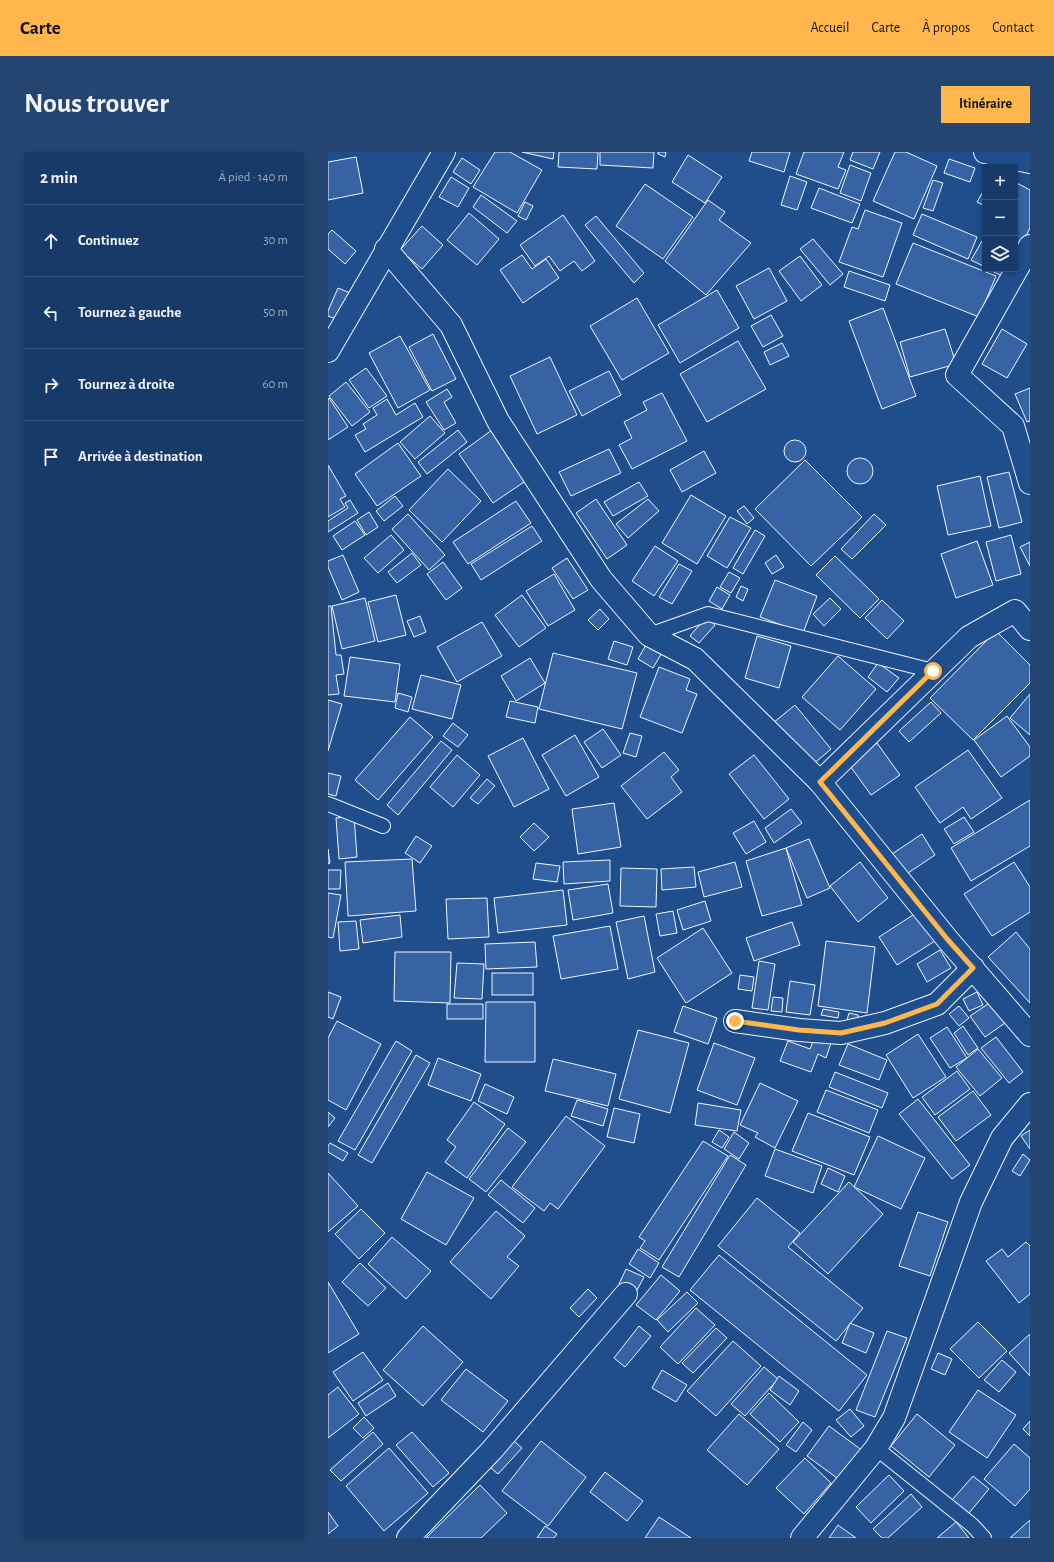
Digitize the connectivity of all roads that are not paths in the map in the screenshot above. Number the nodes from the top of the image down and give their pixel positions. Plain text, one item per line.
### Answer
1 (444, 152) edge
2 (985, 152) edge
3 (1030, 162) edge
4 (1030, 246) edge
5 (386, 249) junction
6 (328, 351) edge
7 (1030, 483) edge
8 (1030, 629) edge
9 (649, 635) junction
10 (933, 671) junction
11 (820, 782) junction
12 (328, 804) edge
13 (382, 826) dead end
14 (973, 968) junction
15 (735, 1021) dead end
16 (1030, 1035) edge
17 (1030, 1104) edge
18 (626, 1294) dead end
19 (876, 1448) junction
20 (408, 1538) edge
21 (802, 1538) edge
22 (984, 1538) edge

1 - 5 street
2 - 3 street
4 - 7 street
5 - 6 street
5 - 9 street
8 - 10 street
9 - 10 lane
9 - 11 street
10 - 11 street
11 - 14 street
12 - 13 lane
14 - 15 street
14 - 16 street
17 - 19 street
18 - 20 street
19 - 21 street
19 - 22 lane

